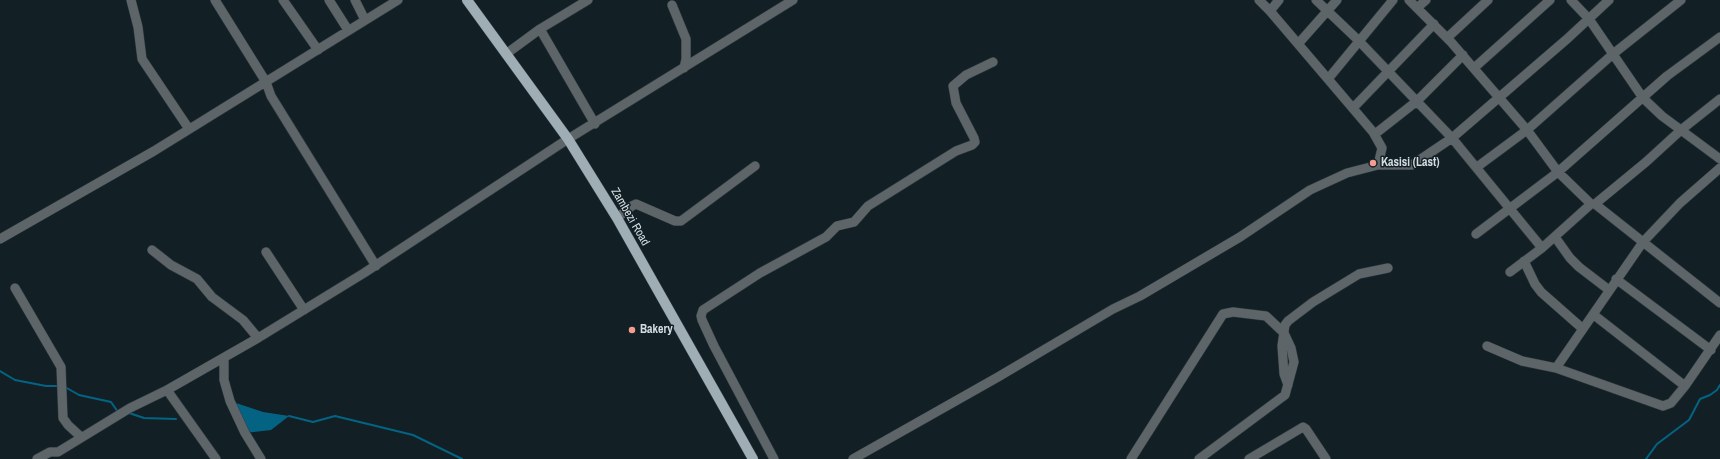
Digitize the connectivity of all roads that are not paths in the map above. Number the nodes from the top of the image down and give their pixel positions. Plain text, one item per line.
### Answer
1 (131, 0) edge
2 (215, 0) edge
3 (284, 0) edge
4 (329, 0) edge
5 (355, 0) edge
6 (398, 0) edge
7 (467, 0) edge
8 (588, 0) edge
9 (793, 0) edge
10 (1259, 0) edge
11 (1279, 0) edge
12 (1316, 0) edge
13 (1337, 0) edge
14 (1392, 0) edge
15 (1409, 0) edge
16 (1426, 0) edge
17 (1488, 0) edge
18 (1550, 0) edge
19 (1571, 0) edge
20 (1609, 0) edge
21 (1681, 0) edge
22 (672, 5) dead end
23 (1417, 8) junction
24 (1270, 10) junction
25 (1328, 12) junction
26 (1589, 19) junction
27 (365, 20) junction
28 (1434, 24) junction
29 (540, 29) junction
30 (348, 30) junction
31 (1720, 37) edge
32 (1447, 38) junction
33 (1358, 40) junction
34 (1298, 44) junction
35 (318, 50) junction
36 (506, 54) junction
37 (1613, 54) junction
38 (1463, 55) junction
39 (993, 62) dead end
40 (684, 68) junction
41 (1474, 68) junction
42 (1389, 72) junction
43 (1328, 79) junction
44 (266, 82) junction
45 (1500, 98) junction
46 (1643, 98) junction
47 (1720, 99) edge
48 (1417, 101) junction
49 (1354, 107) junction
50 (595, 124) junction
51 (189, 129) junction
52 (1527, 130) junction
53 (1681, 130) junction
54 (1375, 134) junction
55 (1452, 138) junction
56 (568, 139) junction
57 (1720, 159) edge
58 (1378, 165) junction
59 (755, 166) dead end
60 (1477, 167) junction
61 (1720, 168) edge
62 (1558, 172) junction
63 (1593, 204) junction
64 (1510, 210) junction
65 (617, 218) junction
66 (1476, 234) dead end
67 (1555, 237) junction
68 (0, 239) edge
69 (1643, 242) junction
70 (1542, 248) junction
71 (152, 250) dead end
72 (266, 252) dead end
73 (1524, 261) junction
74 (376, 266) junction
75 (1388, 268) dead end
76 (1510, 272) dead end
77 (1616, 279) junction
78 (15, 288) dead end
79 (1609, 290) junction
80 (1720, 303) edge
81 (304, 310) junction
82 (1594, 315) junction
83 (1583, 329) junction
84 (1284, 333) junction
85 (1720, 335) edge
86 (258, 338) junction
87 (1487, 346) dead end
88 (1716, 348) edge
89 (224, 358) junction
90 (1556, 368) junction
91 (1685, 386) junction
92 (167, 390) junction
93 (81, 437) junction
94 (60, 456) edge
95 (37, 459) edge
96 (216, 459) edge
97 (261, 459) edge
98 (753, 459) edge
99 (774, 459) edge
100 (853, 459) edge
101 (1131, 459) edge
102 (1199, 459) edge
103 (1249, 459) edge
104 (1326, 459) edge

1 - 51 street
2 - 44 street
3 - 35 street
4 - 30 street
5 - 27 street
6 - 27 street
7 - 36 main road, Zambezi Road
8 - 29 street
9 - 40 street
10 - 24 street
11 - 24 street
12 - 25 street
13 - 25 street
14 - 33 street
15 - 23 street
16 - 23 street
17 - 32 street
18 - 41 street
19 - 26 street
20 - 26 street
21 - 37 street
22 - 40 street
23 - 28 street
24 - 34 street
25 - 33 street
25 - 34 street
26 - 37 street
26 - 45 street
27 - 30 street
28 - 32 street
28 - 42 street
29 - 36 street
29 - 50 street
30 - 35 street
31 - 46 street
32 - 38 street
33 - 42 street
33 - 43 street
34 - 43 street
35 - 44 street
36 - 56 main road, Zambezi Road
37 - 46 street
37 - 52 street
38 - 41 street
38 - 48 street
39 - 99 street
40 - 50 street
41 - 45 street
42 - 48 street
42 - 49 street
43 - 49 street
44 - 51 street
44 - 74 street
45 - 52 street
45 - 55 street
46 - 53 street
46 - 62 street
47 - 53 street
48 - 54 street
48 - 55 street
49 - 54 street
50 - 56 street
51 - 68 street
52 - 60 street
52 - 62 street
53 - 57 street
53 - 63 street
54 - 58 street
55 - 58 street
55 - 60 street
56 - 65 main road, Zambezi Road
56 - 74 street
58 - 100 street
59 - 65 street
60 - 64 street
61 - 69 street
62 - 63 street
62 - 64 street
63 - 67 street
63 - 69 street
64 - 66 street
64 - 70 street
65 - 98 main road, Zambezi Road
67 - 70 street
67 - 79 street
69 - 77 street
69 - 80 street
70 - 73 street
71 - 86 street
72 - 81 street
73 - 76 street
73 - 83 street
74 - 81 street
75 - 84 street
77 - 79 street
77 - 88 street
78 - 93 street
79 - 82 street
81 - 86 street
82 - 83 street
82 - 91 street
83 - 90 street
84 - 101 street
84 - 102 street
85 - 88 street
86 - 89 street
87 - 90 street
88 - 91 street
89 - 92 street
89 - 97 street
90 - 91 street
92 - 93 street
92 - 96 street
93 - 94 street
94 - 95 street
103 - 104 street

